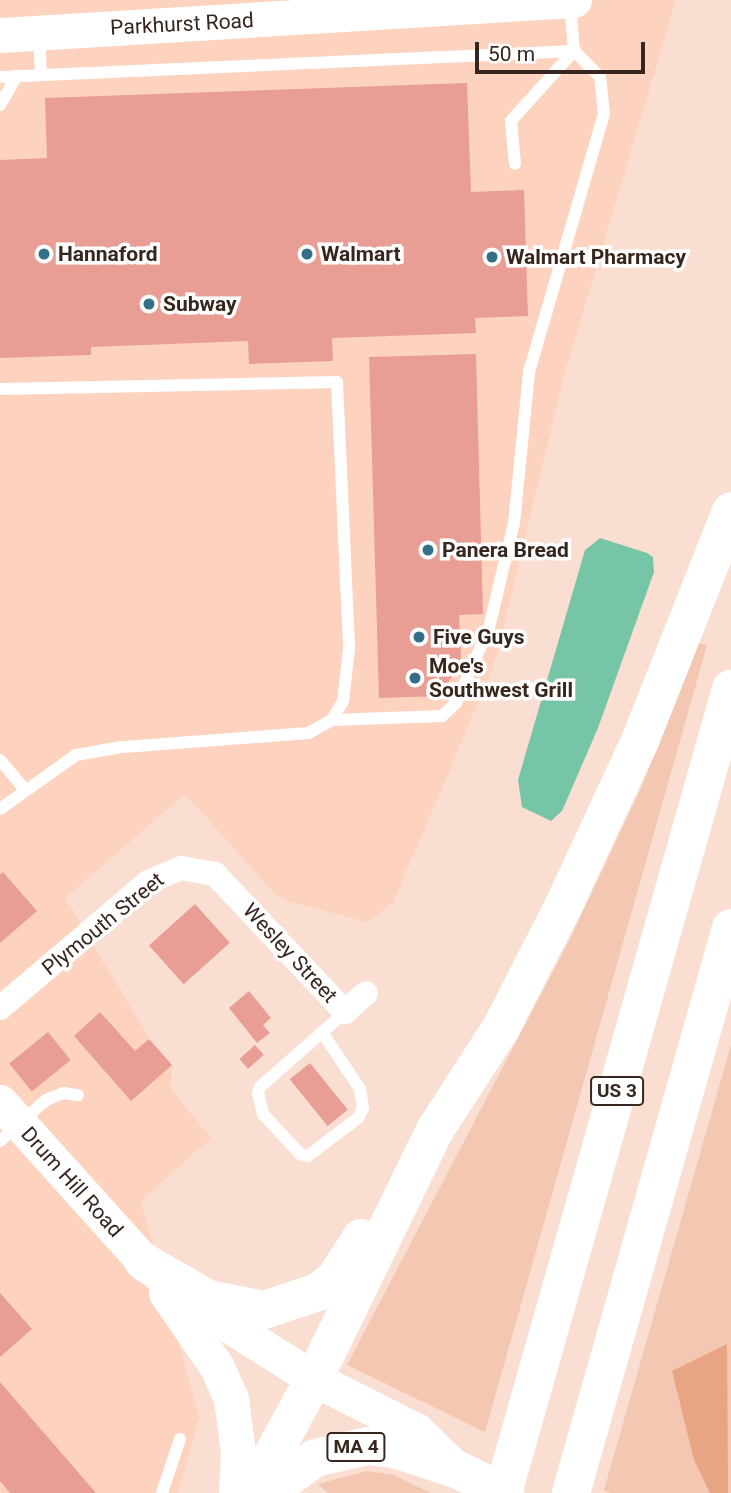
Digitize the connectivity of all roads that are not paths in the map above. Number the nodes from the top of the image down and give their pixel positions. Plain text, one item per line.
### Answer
1 (572, 0) edge
2 (526, 2) edge
3 (388, 6) edge
4 (39, 33) junction
5 (0, 35) edge
6 (574, 51) junction
7 (41, 75) junction
8 (17, 76) junction
9 (0, 77) edge
10 (0, 105) edge
11 (514, 164) dead end
12 (0, 389) edge
13 (731, 511) edge
14 (731, 689) edge
15 (332, 720) junction
16 (0, 760) edge
17 (24, 789) junction
18 (0, 809) edge
19 (215, 874) joint
20 (731, 928) edge
21 (366, 993) dead end
22 (0, 1008) edge
23 (345, 1012) junction
24 (322, 1032) junction
25 (78, 1095) dead end
26 (7, 1122) edge
27 (412, 1173) junction
28 (144, 1262) junction
29 (314, 1379) junction
30 (180, 1439) dead end
31 (456, 1469) junction
32 (162, 1493) edge
33 (236, 1493) edge
34 (252, 1493) edge
35 (267, 1493) edge
36 (504, 1493) edge
37 (570, 1493) edge

1 - 2 main road, Parkhurst Road
1 - 6 lane
2 - 3 main road, Parkhurst Road
3 - 4 main road, Parkhurst Road
4 - 5 main road, Parkhurst Road
4 - 7 lane
6 - 7 lane
6 - 11 lane
6 - 15 lane
7 - 8 lane
8 - 9 lane
8 - 10 lane
12 - 15 lane
13 - 27 main road
14 - 36 main road, US 3
15 - 17 lane
16 - 17 lane
17 - 18 lane
19 - 22 street, Plymouth Street
19 - 23 street, Wesley Street
20 - 37 main road
21 - 23 street, Wesley Street
23 - 24 lane
24 - 24 lane
25 - 26 lane
26 - 28 main road, Drum Hill Road
27 - 28 main road
27 - 29 main road
28 - 29 main road, Drum Hill Road
28 - 33 main road, Drum Hill Road
29 - 31 main road, Drum Hill Road
29 - 34 main road
30 - 32 lane
31 - 35 main road, MA 4
31 - 36 main road, MA 4

